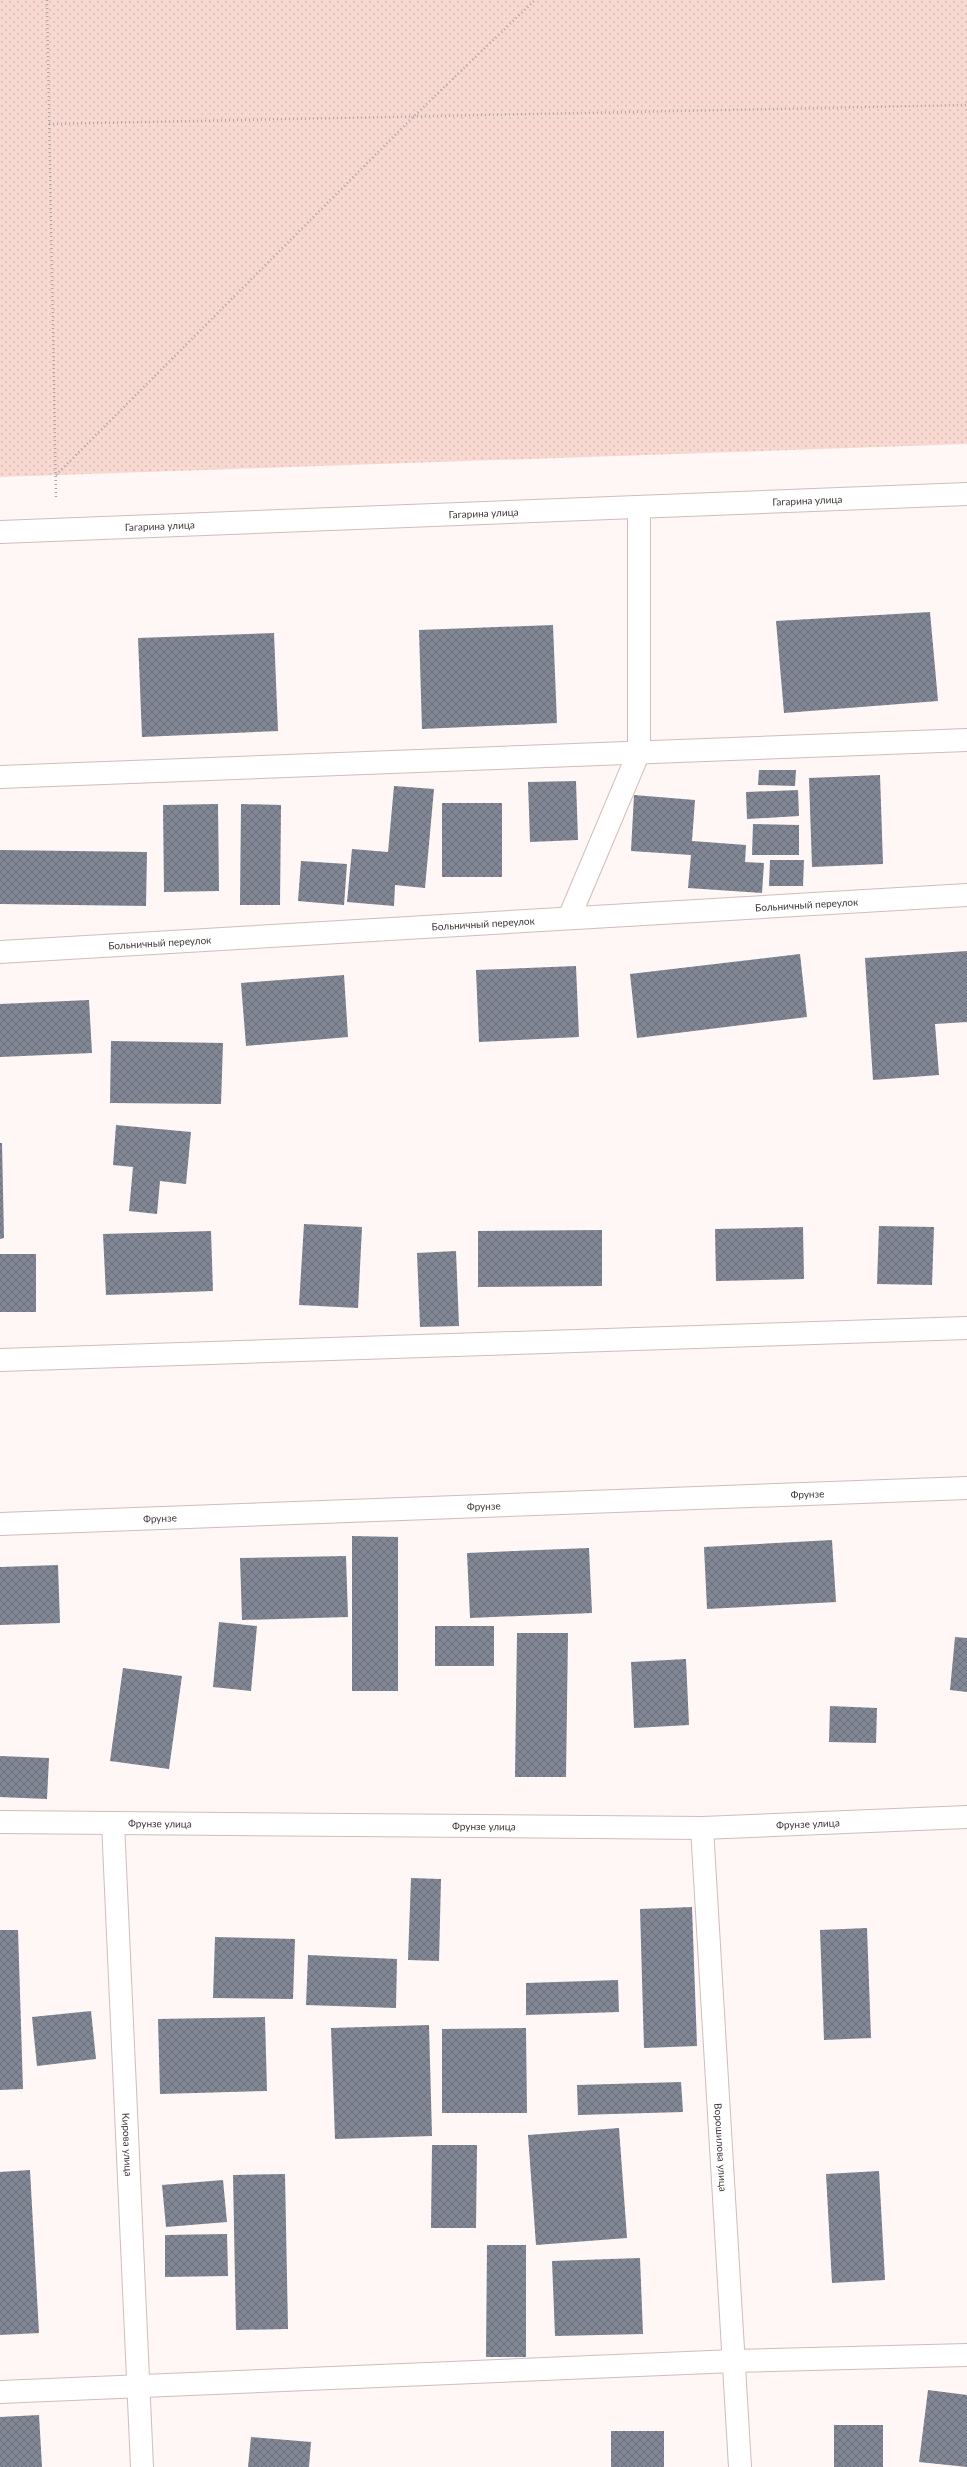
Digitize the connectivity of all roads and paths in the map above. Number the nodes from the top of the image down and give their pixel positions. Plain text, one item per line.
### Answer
1 (46, 0) edge
2 (536, 0) edge
3 (967, 105) edge
4 (414, 116) junction
5 (49, 124) junction
6 (56, 475) junction
7 (967, 494) edge
8 (640, 507) junction
9 (57, 530) junction
10 (0, 532) edge
11 (967, 740) edge
12 (639, 752) junction
13 (0, 777) edge
14 (967, 895) edge
15 (569, 918) junction
16 (0, 952) edge
17 (967, 1328) edge
18 (0, 1360) edge
19 (967, 1488) edge
20 (0, 1524) edge
21 (967, 1817) edge
22 (0, 1822) edge
23 (113, 1823) junction
24 (702, 1828) junction
25 (967, 2355) edge
26 (734, 2361) junction
27 (138, 2387) junction
28 (0, 2392) edge
29 (142, 2467) edge
30 (740, 2467) edge

1 - 5 path
2 - 4 path
3 - 4 path
4 - 5 path
4 - 6 path
5 - 6 path
6 - 9 path
7 - 8 street, Гагарина улица
8 - 9 street, Гагарина улица
8 - 12 street
9 - 10 street, Гагарина улица
11 - 12 street
12 - 13 street
12 - 15 street
14 - 15 street, Больничный переулок
15 - 16 street, Больничный переулок
17 - 18 street
19 - 20 street, Фрунзе
21 - 24 street, Фрунзе улица
22 - 23 street, Фрунзе улица
23 - 24 street, Фрунзе улица
23 - 27 street, Кирова улица
24 - 26 street, Ворошилова улица
25 - 26 street
26 - 27 street
26 - 30 street, Ворошилова улица
27 - 28 street
27 - 29 street, Кирова улица

